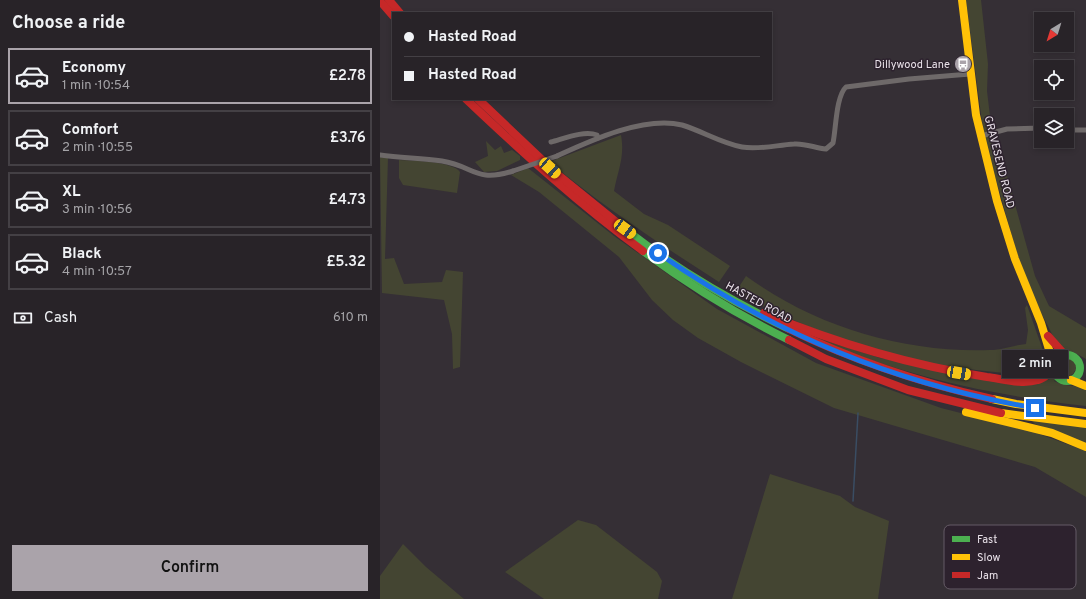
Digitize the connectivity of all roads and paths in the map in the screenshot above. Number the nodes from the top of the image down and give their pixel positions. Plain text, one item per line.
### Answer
1 (389, 0) edge
2 (962, 0) edge
3 (380, 1) edge
4 (399, 12) edge
5 (392, 15) edge
6 (970, 74) junction
7 (467, 100) edge
8 (479, 100) edge
9 (1034, 128) edge
10 (1074, 130) edge
11 (1086, 130) edge
12 (981, 136) junction
13 (598, 138) junction
14 (551, 142) dead end
15 (380, 155) edge
16 (724, 296) junction
17 (1040, 323) junction
18 (777, 337) junction
19 (1068, 355) junction
20 (1086, 362) edge
21 (1054, 366) junction
22 (1080, 369) junction
23 (1071, 380) junction
24 (1086, 380) edge
25 (1086, 386) edge
26 (1086, 414) edge
27 (1086, 424) edge
28 (1086, 447) edge

1 - 4 main road
2 - 6 main road, GRAVESEND ROAD
3 - 5 main road
6 - 12 main road, GRAVESEND ROAD
6 - 13 street
7 - 18 main road, HASTED ROAD
8 - 16 main road, HASTED ROAD
9 - 12 street
10 - 11 street
12 - 17 main road, GRAVESEND ROAD
13 - 14 street
13 - 15 street, bridge
16 - 21 main road
16 - 26 main road, HASTED ROAD
17 - 19 main road, GRAVESEND ROAD
17 - 21 main road, GRAVESEND ROAD
18 - 27 main road, HASTED ROAD
18 - 28 main road
19 - 20 main road
19 - 21 main road
19 - 22 main road
21 - 23 main road
22 - 23 main road
22 - 24 main road
23 - 25 main road

